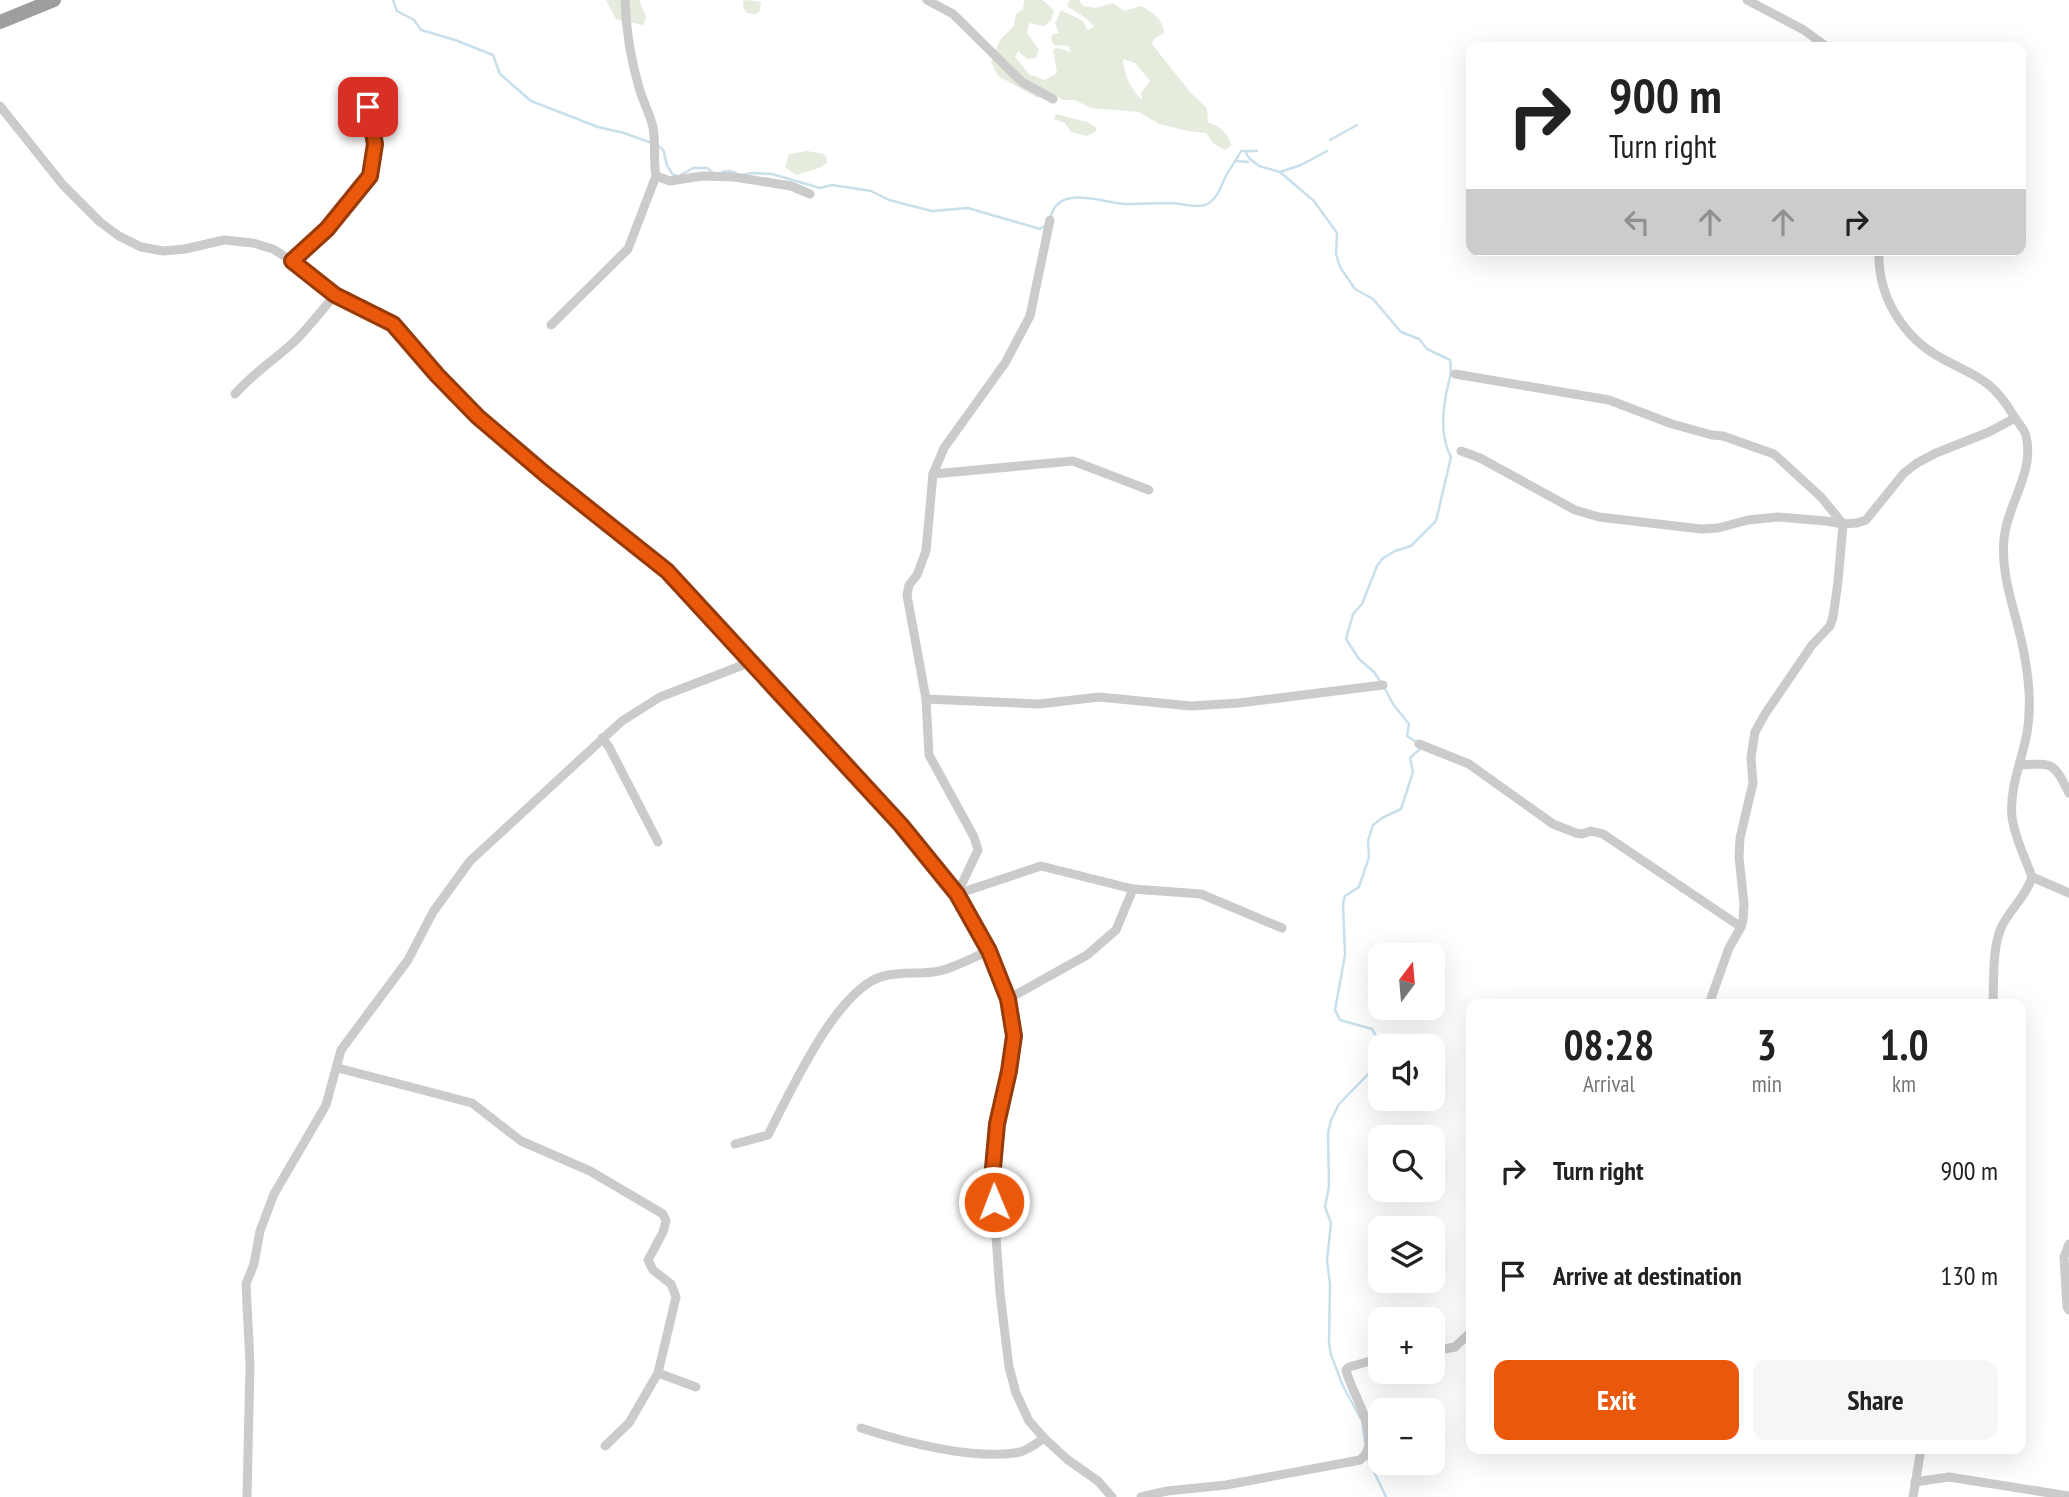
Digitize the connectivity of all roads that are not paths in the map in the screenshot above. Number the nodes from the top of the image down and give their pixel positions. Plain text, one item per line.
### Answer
1 (54, 0) edge
2 (625, 0) edge
3 (927, 0) edge
4 (1747, 0) edge
5 (0, 22) edge
6 (1820, 42) edge
7 (1053, 99) dead end
8 (0, 106) edge
9 (368, 107) dead end
10 (656, 176) junction
11 (810, 194) dead end
12 (1050, 220) dead end
13 (1879, 256) edge
14 (292, 261) junction
15 (335, 295) junction
16 (551, 325) dead end
17 (1455, 374) dead end
18 (235, 394) dead end
19 (2015, 418) junction
20 (1461, 451) dead end
21 (933, 474) junction
22 (1149, 491) dead end
23 (1843, 524) junction
24 (751, 662) junction
25 (1383, 685) dead end
26 (926, 699) junction
27 (602, 738) junction
28 (1419, 744) dead end
29 (2020, 765) junction
30 (2069, 793) edge
31 (658, 842) dead end
32 (2032, 877) junction
33 (1133, 889) junction
34 (2069, 893) edge
35 (957, 894) junction
36 (1741, 927) junction
37 (1282, 928) dead end
38 (989, 951) junction
39 (1008, 999) junction
40 (1711, 999) edge
41 (1993, 999) edge
42 (338, 1068) junction
43 (735, 1144) dead end
44 (2069, 1244) edge
45 (2069, 1310) edge
46 (1466, 1336) edge
47 (1445, 1348) edge
48 (1368, 1362) edge
49 (658, 1373) junction
50 (696, 1387) dead end
51 (861, 1428) dead end
52 (1044, 1438) junction
53 (605, 1446) dead end
54 (1920, 1454) edge
55 (1915, 1482) junction
56 (2069, 1496) edge
57 (247, 1497) edge
58 (1112, 1497) edge
59 (1141, 1497) edge
60 (1913, 1497) edge

1 - 5 highway
2 - 10 street
3 - 7 street
4 - 6 street
8 - 14 street
9 - 14 street
10 - 11 street
10 - 16 street
12 - 21 street
13 - 19 street
14 - 15 street
15 - 18 street
15 - 24 street
17 - 23 street
19 - 23 street
19 - 29 street
20 - 23 street
21 - 22 street
21 - 26 street
23 - 36 street
24 - 27 street
24 - 35 street
25 - 26 street
26 - 35 street
27 - 31 street
27 - 42 street
28 - 36 street
29 - 30 street
29 - 32 street
32 - 34 street
32 - 41 street
33 - 35 street
33 - 37 street
33 - 39 street
35 - 38 street
36 - 40 street
38 - 39 street
38 - 43 street
39 - 52 street
42 - 49 street
42 - 57 street
44 - 45 street
46 - 47 street
48 - 59 street
49 - 50 street
49 - 53 street
51 - 52 street
52 - 58 street
54 - 55 street
55 - 56 street
55 - 60 street

